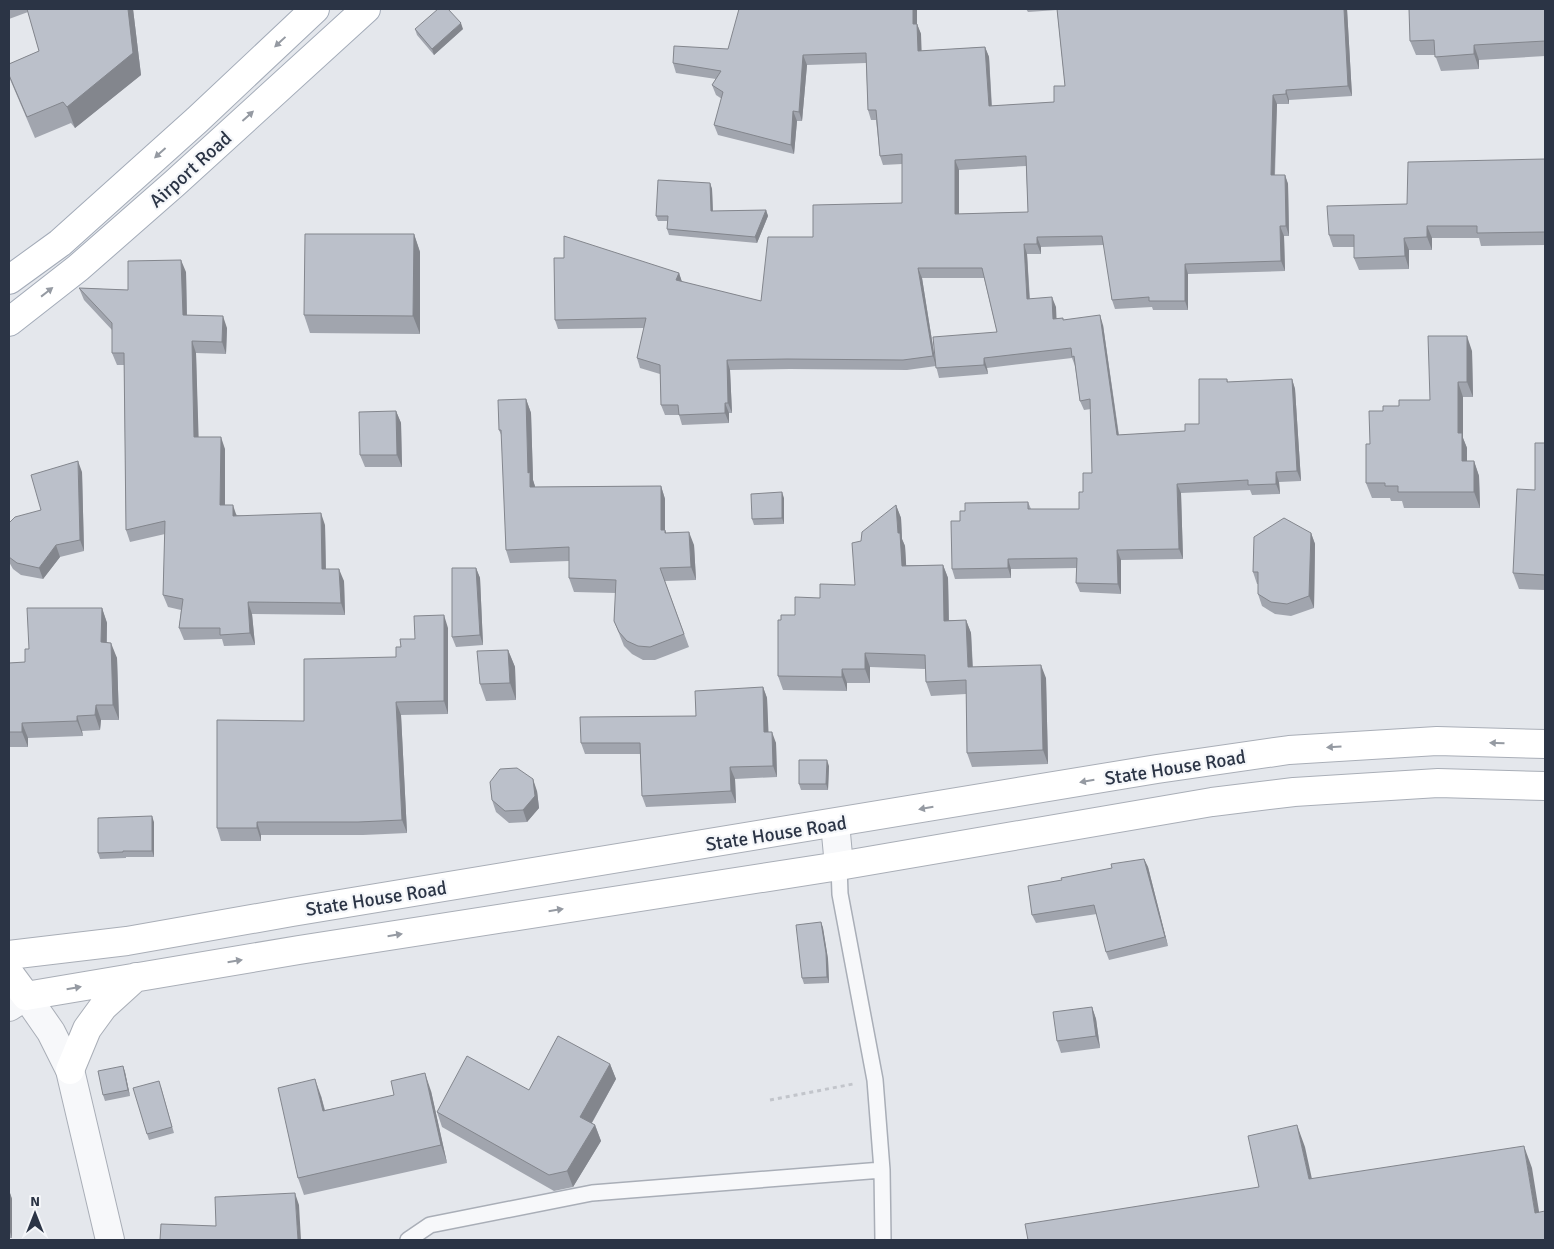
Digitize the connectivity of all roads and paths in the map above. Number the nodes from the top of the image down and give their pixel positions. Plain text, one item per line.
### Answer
1 (315, 9) edge
2 (366, 9) edge
3 (9, 280) edge
4 (9, 322) edge
5 (1545, 744) edge
6 (1157, 769) junction
7 (1545, 786) edge
8 (1164, 810) junction
9 (835, 823) junction
10 (839, 866) junction
11 (9, 955) edge
12 (9, 972) edge
13 (136, 977) junction
14 (18, 1002) edge
15 (70, 1070) junction
16 (875, 1080) junction
17 (770, 1100) dead end
18 (882, 1170) junction
19 (110, 1240) edge
20 (408, 1240) edge
21 (883, 1240) edge

1 -> 3 main road, Airport Road
4 -> 2 main road, Airport Road
5 -> 6 main road, State House Road
6 - 8 main road
6 -> 9 main road, State House Road
7 - 8 main road
8 - 10 main road
9 - 10 street
9 - 11 main road, State House Road
13 -> 10 main road
10 - 16 lane
12 - 14 main road
14 -> 13 main road
13 - 15 main road
14 - 15 street
15 - 19 street
16 - 17 path
16 - 18 lane
18 - 20 lane
18 - 21 lane

